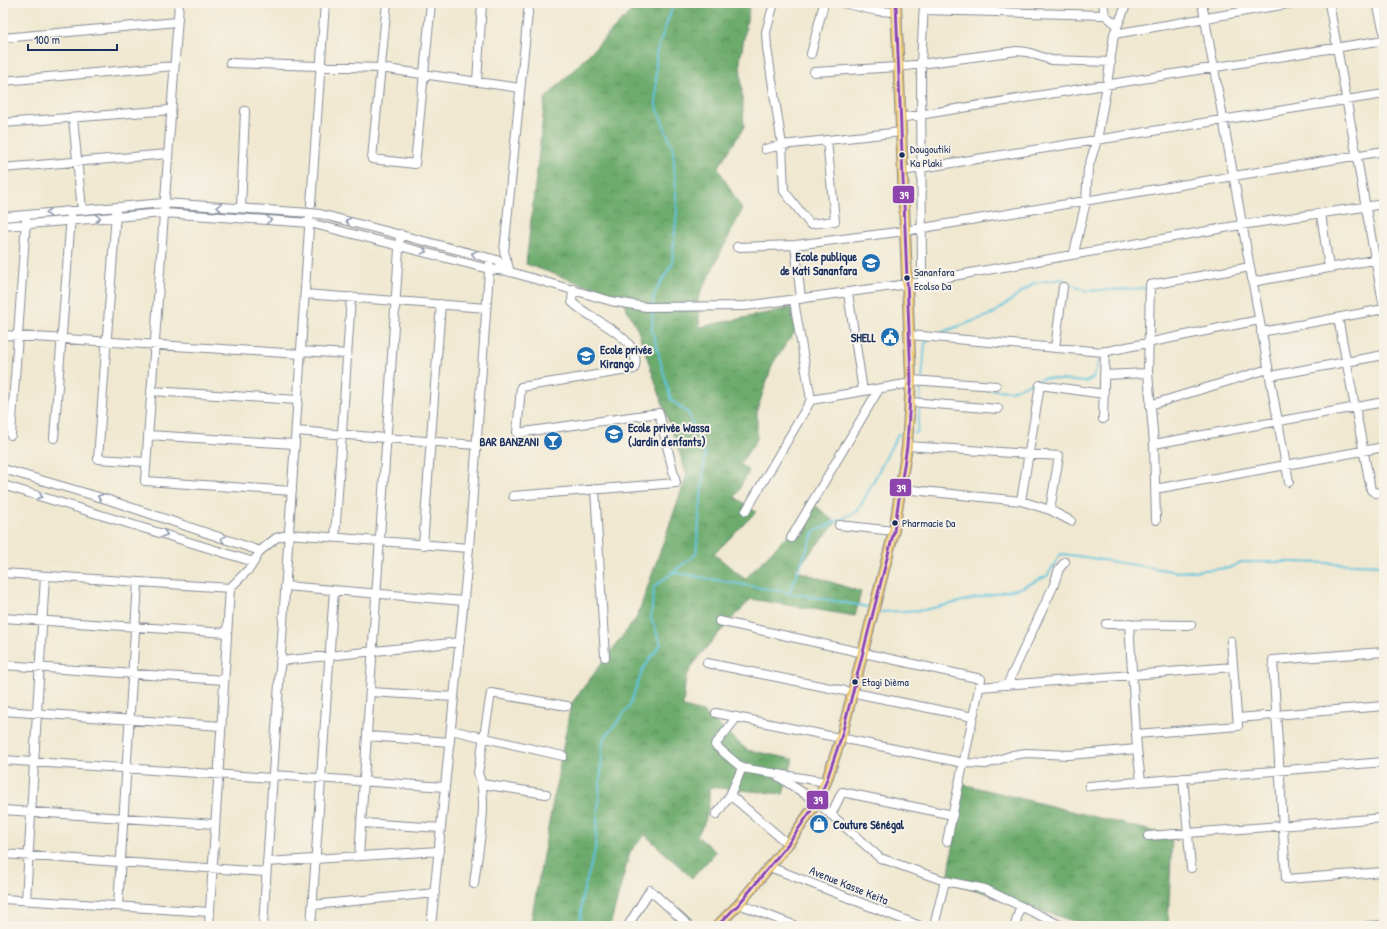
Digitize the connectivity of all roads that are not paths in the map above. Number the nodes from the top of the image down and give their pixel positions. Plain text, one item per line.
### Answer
1 (179, 3) edge
2 (325, 3) edge
3 (387, 3) edge
4 (431, 3) edge
5 (482, 3) edge
6 (529, 3) edge
7 (774, 3) edge
8 (824, 3) edge
9 (843, 3) edge
10 (1104, 3) edge
11 (1127, 3) edge
12 (1202, 3) edge
13 (1293, 3) edge
14 (1329, 3) edge
15 (1377, 3) edge
16 (924, 6) edge
17 (968, 7) edge
18 (896, 8) edge
19 (1105, 15) junction
20 (1204, 18) junction
21 (177, 22) junction
22 (1118, 25) junction
23 (1384, 32) edge
24 (1114, 34) junction
25 (3, 38) edge
26 (1384, 40) edge
27 (1337, 48) junction
28 (811, 54) dead end
29 (1111, 62) junction
30 (230, 63) dead end
31 (920, 64) junction
32 (320, 65) junction
33 (174, 66) junction
34 (898, 67) junction
35 (380, 68) junction
36 (1213, 68) junction
37 (814, 72) dead end
38 (423, 75) junction
39 (3, 81) edge
40 (477, 82) junction
41 (1107, 85) junction
42 (520, 88) junction
43 (1384, 94) edge
44 (1346, 100) junction
45 (171, 110) junction
46 (245, 111) dead end
47 (921, 115) junction
48 (73, 118) junction
49 (900, 118) junction
50 (1223, 120) junction
51 (3, 123) edge
52 (901, 132) junction
53 (827, 140) junction
54 (1098, 140) junction
55 (782, 145) junction
56 (765, 149) dead end
57 (1384, 151) edge
58 (168, 154) junction
59 (1356, 155) junction
60 (77, 162) junction
61 (3, 168) edge
62 (921, 168) junction
63 (902, 171) junction
64 (1233, 176) junction
65 (1086, 201) junction
66 (164, 203) junction
67 (311, 204) dead end
68 (1384, 204) edge
69 (1365, 207) junction
70 (117, 208) junction
71 (241, 208) junction
72 (82, 210) junction
73 (72, 211) junction
74 (164, 213) junction
75 (310, 213) junction
76 (1320, 214) junction
77 (27, 215) junction
78 (3, 217) edge
79 (116, 217) junction
80 (71, 220) junction
81 (310, 223) junction
82 (26, 224) junction
83 (1241, 225) junction
84 (3, 226) edge
85 (921, 228) junction
86 (905, 231) junction
87 (400, 234) junction
88 (400, 245) junction
89 (795, 245) junction
90 (737, 247) dead end
91 (1074, 253) junction
92 (490, 258) junction
93 (1384, 258) edge
94 (1374, 260) junction
95 (1250, 267) junction
96 (1329, 268) junction
97 (489, 269) junction
98 (508, 272) junction
99 (922, 282) junction
100 (1252, 282) junction
101 (908, 284) junction
102 (1063, 287) dead end
103 (573, 289) junction
104 (848, 293) junction
105 (305, 294) junction
106 (350, 297) junction
107 (798, 300) junction
108 (396, 301) junction
109 (440, 304) junction
110 (486, 308) junction
111 (1384, 309) edge
112 (1338, 318) junction
113 (1259, 320) junction
114 (1261, 332) junction
115 (3, 335) edge
116 (18, 336) junction
117 (910, 336) junction
118 (62, 339) junction
119 (107, 342) junction
120 (1150, 342) junction
121 (154, 345) junction
122 (1055, 348) junction
123 (1105, 351) junction
124 (301, 352) junction
125 (347, 354) junction
126 (1384, 355) edge
127 (1346, 362) junction
128 (1148, 373) junction
129 (1269, 373) junction
130 (1104, 375) junction
131 (911, 382) junction
132 (996, 386) dead end
133 (879, 388) junction
134 (151, 391) junction
135 (863, 391) junction
136 (1104, 394) junction
137 (298, 400) junction
138 (811, 400) junction
139 (910, 402) junction
140 (1384, 402) edge
141 (1150, 405) junction
142 (1356, 407) junction
143 (998, 409) dead end
144 (1103, 419) dead end
145 (1278, 421) junction
146 (296, 431) junction
147 (11, 435) dead end
148 (148, 435) junction
149 (342, 435) junction
150 (54, 438) dead end
151 (387, 438) junction
152 (430, 442) junction
153 (295, 444) junction
154 (1154, 444) junction
155 (476, 445) junction
156 (907, 446) junction
157 (1384, 447) edge
158 (1364, 450) junction
159 (1029, 455) junction
160 (146, 462) junction
161 (1286, 465) junction
162 (3, 469) edge
163 (1289, 482) dead end
164 (3, 485) edge
165 (595, 489) junction
166 (902, 489) junction
167 (1155, 489) junction
168 (292, 491) junction
169 (1384, 492) edge
170 (513, 496) dead end
171 (1021, 501) junction
172 (1050, 510) junction
173 (746, 511) dead end
174 (1156, 520) dead end
175 (1071, 521) dead end
176 (839, 525) dead end
177 (894, 531) junction
178 (289, 534) junction
179 (335, 538) junction
180 (791, 538) dead end
181 (380, 542) junction
182 (423, 545) junction
183 (469, 548) junction
184 (260, 551) junction
185 (254, 562) junction
186 (1065, 562) dead end
187 (3, 573) edge
188 (46, 576) junction
189 (138, 582) junction
190 (285, 586) junction
191 (230, 588) junction
192 (334, 590) junction
193 (377, 594) junction
194 (464, 601) junction
195 (3, 618) edge
196 (43, 620) junction
197 (719, 622) dead end
198 (1129, 623) junction
199 (1106, 624) dead end
200 (1191, 625) dead end
201 (135, 627) junction
202 (227, 633) junction
203 (1231, 641) dead end
204 (460, 642) junction
205 (373, 651) junction
206 (1384, 652) edge
207 (863, 653) junction
208 (330, 656) junction
209 (605, 657) dead end
210 (280, 661) junction
211 (707, 664) dead end
212 (3, 665) edge
213 (40, 667) junction
214 (1233, 667) junction
215 (132, 673) junction
216 (1133, 675) junction
217 (224, 680) junction
218 (1007, 685) junction
219 (980, 687) junction
220 (370, 692) junction
221 (853, 693) junction
222 (454, 697) junction
223 (567, 706) dead end
224 (1384, 706) edge
225 (3, 711) edge
226 (37, 713) junction
227 (716, 713) dead end
228 (1278, 715) junction
229 (737, 717) junction
230 (973, 718) junction
231 (1238, 718) junction
232 (129, 720) junction
233 (221, 726) junction
234 (451, 730) junction
235 (1136, 734) junction
236 (367, 736) junction
237 (483, 738) junction
238 (841, 738) junction
239 (450, 742) junction
240 (1137, 749) junction
241 (563, 756) dead end
242 (3, 760) edge
243 (34, 762) junction
244 (1384, 762) edge
245 (964, 763) junction
246 (126, 768) junction
247 (742, 768) junction
248 (1280, 770) junction
249 (773, 773) junction
250 (218, 774) junction
251 (272, 776) junction
252 (321, 778) junction
253 (1183, 778) junction
254 (1141, 781) junction
255 (364, 782) junction
256 (826, 782) junction
257 (482, 784) junction
258 (1089, 786) dead end
259 (445, 787) junction
260 (546, 794) dead end
261 (730, 795) junction
262 (817, 802) junction
263 (3, 810) edge
264 (31, 812) junction
265 (716, 815) dead end
266 (831, 815) junction
267 (953, 815) junction
268 (123, 818) junction
269 (1384, 818) edge
270 (362, 823) junction
271 (215, 824) junction
272 (1283, 826) junction
273 (441, 828) junction
274 (1188, 833) junction
275 (1148, 836) dead end
276 (947, 841) dead end
277 (788, 844) junction
278 (439, 850) junction
279 (3, 854) edge
280 (28, 856) junction
281 (359, 856) junction
282 (316, 860) junction
283 (120, 862) junction
284 (267, 862) junction
285 (770, 867) junction
286 (212, 868) junction
287 (1191, 868) dead end
288 (266, 872) junction
289 (1384, 872) edge
290 (945, 881) junction
291 (474, 884) dead end
292 (435, 892) junction
293 (3, 899) edge
294 (26, 900) junction
295 (739, 904) junction
296 (313, 905) junction
297 (118, 906) junction
298 (1020, 906) junction
299 (210, 912) junction
300 (1384, 925) edge
301 (209, 926) edge
302 (263, 926) edge
303 (311, 926) edge
304 (431, 926) edge
305 (630, 926) edge
306 (689, 926) edge
307 (717, 926) edge
308 (796, 926) edge
309 (920, 926) edge
310 (934, 926) edge
311 (1015, 926) edge
312 (1062, 926) edge
313 (1367, 926) edge

1 - 21 street
2 - 32 street
3 - 35 street
4 - 38 street
5 - 40 street
6 - 42 street
7 - 55 street
8 - 28 street
9 - 18 street
10 - 19 street
11 - 22 street
12 - 20 street
13 - 20 street
14 - 27 street
15 - 23 street
16 - 17 street
16 - 31 street
17 - 19 street
18 - 34 main road
19 - 22 street
20 - 24 street
20 - 36 street
21 - 25 street
21 - 33 street
22 - 24 street
24 - 29 street
26 - 27 street
27 - 36 street
27 - 44 street
29 - 31 street
29 - 41 street
30 - 32 street
31 - 34 street
31 - 47 street
32 - 35 street
32 - 67 street
33 - 39 street
33 - 45 street
34 - 37 street
34 - 49 main road
35 - 38 street
35 - 38 street
36 - 41 street
36 - 50 street
38 - 40 street
40 - 42 street
41 - 47 street
41 - 54 street
42 - 98 street
43 - 44 street
44 - 50 street
44 - 59 street
45 - 48 street
45 - 58 street
46 - 71 street
47 - 49 street
47 - 62 street
48 - 51 street
48 - 60 street
49 - 52 main road
50 - 54 street
50 - 64 street
52 - 53 street
52 - 63 main road
53 - 55 street
53 - 55 street
54 - 62 street
54 - 65 street
55 - 56 street
57 - 59 street
58 - 60 street
58 - 66 street
59 - 64 street
59 - 69 street
60 - 61 street
60 - 72 street
62 - 63 street
62 - 85 street
63 - 86 main road
64 - 65 street
64 - 83 street
65 - 85 street
65 - 91 street
66 - 70 street
71 -> 66 street
66 - 74 street
68 - 69 street
69 - 76 street
69 - 94 street
70 - 72 street
70 - 79 street
71 - 75 street
72 - 73 street
73 -> 77 street
73 - 80 street
74 - 79 street
74 -> 81 street
74 - 121 street
75 - 81 street
87 -> 75 street
76 - 83 street
76 - 96 street
77 - 78 street
77 - 82 street
80 -> 79 street
79 - 119 street
80 - 82 street
80 - 118 street
81 - 88 street
81 - 105 street
82 - 84 street
82 - 116 street
83 - 91 street
83 - 95 street
85 - 86 street
85 - 99 street
86 - 89 street
86 - 101 main road
87 - 88 street
92 -> 87 street
88 -> 97 street
88 - 108 street
89 - 90 street
89 - 107 street
91 - 99 street
92 - 97 street
92 - 98 street
93 - 94 street
94 - 96 street
94 - 111 street
95 - 100 street
95 - 120 street
96 - 100 street
97 - 98 street
97 - 110 street
98 - 103 street
99 - 101 street
100 - 113 street
101 - 104 street
101 - 117 main road
102 - 122 street
103 - 107 street
103 - 165 street
104 - 107 street
104 - 135 street
105 - 106 street
105 - 124 street
106 - 108 street
106 - 125 street
107 - 138 street
108 - 109 street
108 - 151 street
109 - 110 street
109 - 152 street
110 - 155 street
111 - 112 street
112 - 114 street
112 - 127 street
113 - 114 street
113 - 120 street
114 - 129 street
115 - 116 street
116 - 118 street
116 - 147 street
117 - 122 street
117 - 131 main road
118 - 119 street
118 - 150 street
119 - 121 street
119 - 160 street
120 - 123 street
120 - 128 street
121 - 124 street
121 - 134 street
122 - 123 street
123 - 130 street
124 - 125 street
124 - 137 street
125 - 149 street
126 - 127 street
127 - 129 street
127 - 142 street
128 - 130 street
128 - 141 street
129 - 141 street
129 - 145 street
130 - 136 street
131 - 132 street
131 - 133 street
131 - 139 main road
133 - 135 street
133 - 180 street
134 - 137 street
134 - 148 street
135 - 138 street
136 - 144 street
136 - 159 street
137 - 146 street
138 - 173 street
139 - 143 street
139 - 156 main road
140 - 142 street
141 - 154 street
142 - 145 street
142 - 158 street
145 - 154 street
145 - 161 street
146 - 149 street
146 - 153 street
148 - 153 street
148 - 160 street
149 - 151 street
149 - 179 street
151 - 152 street
151 - 181 street
152 - 155 street
152 - 182 street
153 - 168 street
154 - 167 street
155 - 183 street
156 - 159 street
156 - 166 main road
157 - 158 street
158 - 161 street
158 - 169 street
159 - 171 street
159 - 172 street
160 - 168 street
161 - 163 street
161 - 167 street
184 -> 162 street
164 -> 185 street
165 - 170 street
165 - 209 street
166 - 171 street
166 - 177 main road
167 - 174 street
168 - 178 street
171 - 172 street
172 - 175 street
176 - 177 street
177 - 207 main road
178 - 179 street
178 - 184 street
178 - 190 street
179 - 181 street
181 - 182 street
181 - 193 street
182 - 183 street
183 - 194 street
184 - 185 street
185 - 191 street
186 - 218 street
187 - 188 street
188 - 189 street
188 - 196 street
189 - 191 street
189 - 201 street
190 - 192 street
190 - 210 street
191 - 202 street
192 - 193 street
192 - 208 street
193 - 194 street
193 - 205 street
194 - 204 street
195 - 196 street
196 - 201 street
196 - 213 street
197 - 207 street
198 - 199 street
198 - 200 street
198 - 216 street
201 - 202 street
201 - 215 street
202 - 217 street
203 - 214 street
204 - 205 street
204 - 222 street
205 - 208 street
205 - 220 street
206 - 228 street
207 - 219 street
207 - 221 main road
208 - 210 street
208 - 252 street
210 - 251 street
211 - 221 street
212 - 213 street
213 - 215 street
213 - 226 street
214 - 216 street
214 - 231 street
215 - 217 street
215 - 232 street
216 - 218 street
216 - 235 street
217 - 233 street
218 - 219 street
219 - 230 street
220 - 222 street
220 - 236 street
221 - 230 street
221 - 238 main road
222 - 234 street
223 - 237 street
224 - 228 street
225 - 226 street
226 - 232 street
226 - 243 street
227 - 229 street
228 - 231 street
228 - 248 street
229 - 238 street
229 - 247 street
230 - 245 street
231 - 235 street
232 - 233 street
232 - 246 street
233 - 250 street
234 - 237 street
234 - 239 street
235 - 240 street
236 - 239 street
236 - 255 street
237 - 241 street
237 - 257 street
238 - 245 street
238 - 256 main road
239 - 259 street
240 - 245 street
240 - 254 street
242 - 243 street
243 - 246 street
243 - 264 street
244 - 248 street
245 - 267 street
246 - 250 street
246 - 268 street
247 - 249 street
247 - 261 street
248 - 253 street
248 - 272 street
249 - 256 street
249 - 262 street
250 - 251 street
250 - 271 street
251 - 252 street
251 - 284 street
252 - 255 street
252 - 282 street
253 - 254 street
253 - 274 street
254 - 258 street
255 - 259 street
255 - 270 street
256 - 262 main road
257 - 260 street
257 - 291 street
259 - 273 street
261 - 265 street
261 - 277 street
262 - 266 street
262 - 277 main road
263 - 264 street
264 - 268 street
264 - 280 street
266 - 267 street
266 - 290 street
267 - 276 street
268 - 271 street
268 - 283 street
269 - 272 street
270 - 273 street
270 - 281 street
271 - 286 street
272 - 274 street
272 - 289 street
273 - 278 street
274 - 275 street
274 - 287 street
277 - 285 main road
278 - 281 street
278 - 292 street
279 - 280 street
280 - 283 street
280 - 294 street
281 - 282 street
282 - 284 street
282 - 296 street
283 - 286 street
283 - 297 street
284 - 288 street
285 - 295 main road
285 - 309 street, Avenue Kasse Keita
286 - 288 street
286 - 299 street
288 - 302 street
290 - 298 street
290 - 310 street
292 - 296 street
292 - 304 street
293 - 294 street
294 - 297 street
295 - 307 main road
295 - 308 street
296 - 303 street
297 - 299 street
298 - 311 street
298 - 312 street
299 - 301 street
300 - 313 street
305 - 306 street

